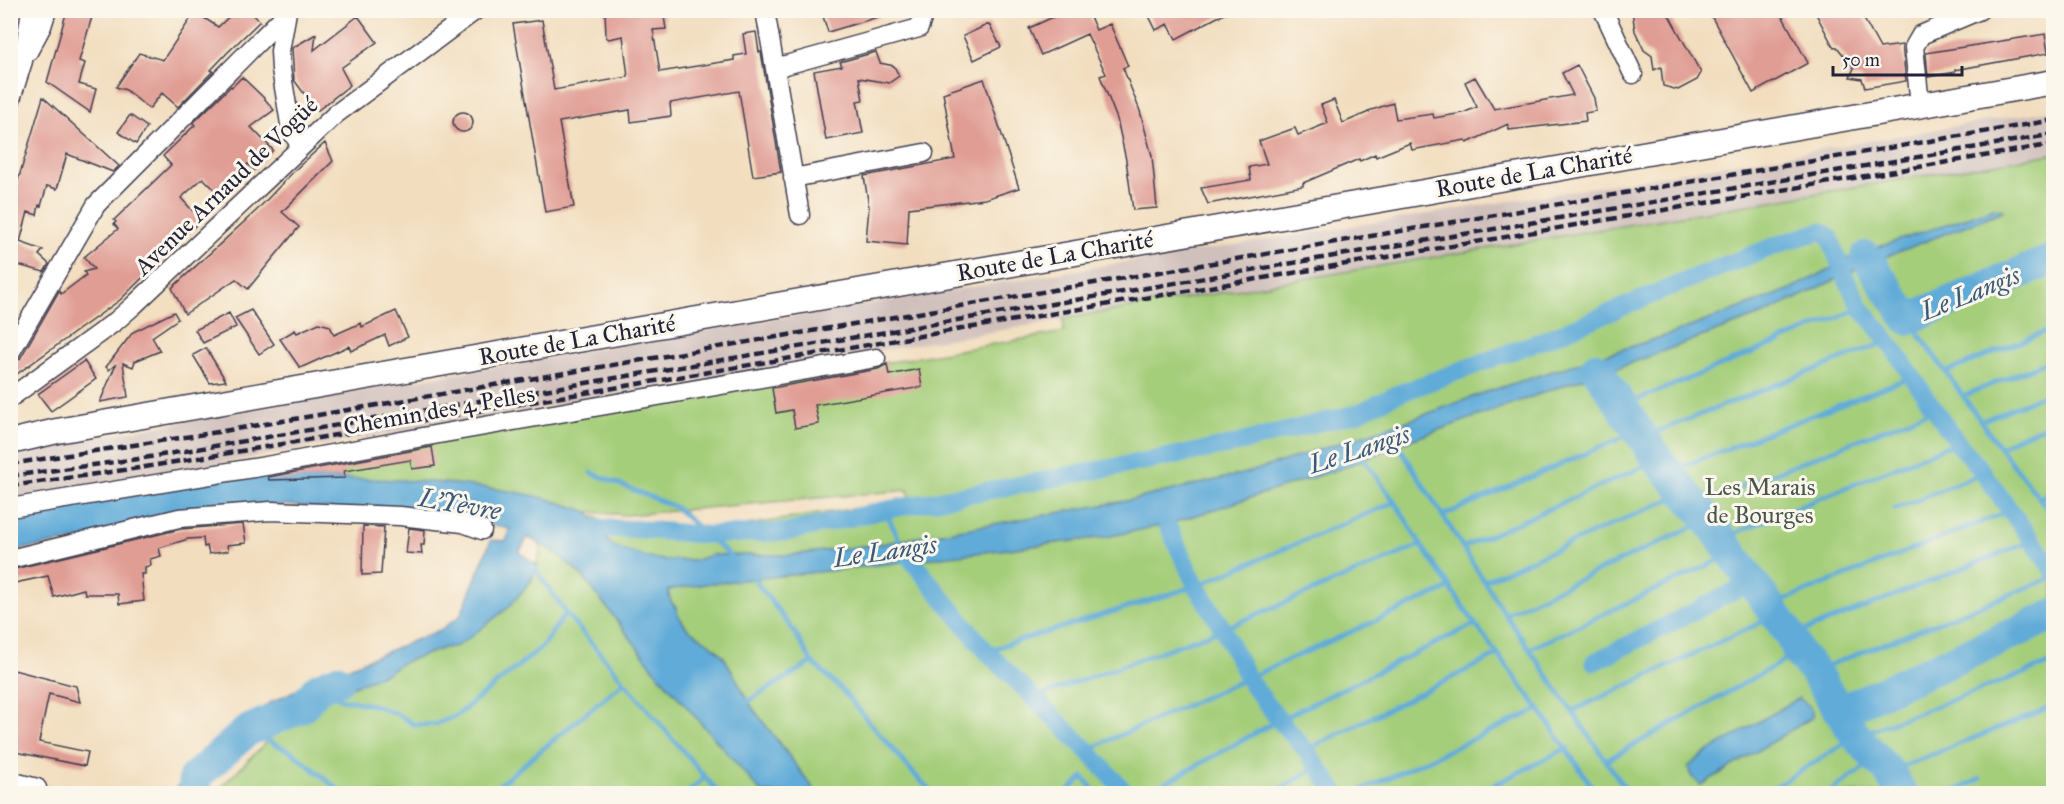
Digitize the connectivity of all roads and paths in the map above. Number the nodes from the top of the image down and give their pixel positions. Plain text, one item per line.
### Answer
1 (31, 10) edge
2 (48, 10) edge
3 (476, 10) edge
4 (765, 10) edge
5 (1603, 10) edge
6 (1980, 10) edge
7 (287, 12) edge
8 (920, 19) edge
9 (22, 62) junction
10 (775, 68) junction
11 (1633, 74) dead end
12 (2054, 82) edge
13 (10, 102) edge
14 (1920, 105) junction
15 (301, 147) junction
16 (924, 153) dead end
17 (793, 178) junction
18 (800, 215) dead end
19 (10, 353) edge
20 (876, 358) dead end
21 (11, 397) edge
22 (10, 426) edge
23 (57, 431) junction
24 (10, 442) edge
25 (10, 508) edge
26 (482, 530) dead end
27 (10, 559) edge
28 (10, 781) edge
29 (37, 788) dead end

1 - 9 street
2 - 9 street
3 - 15 street, Avenue Arnaud de Vogüé
4 - 10 street
5 - 11 street
6 - 14 street
7 - 15 street
7 - 19 street
8 - 10 street
9 - 13 street
10 - 17 street
12 - 14 main road, Route de La Charité
14 - 23 main road, Route de La Charité
15 - 21 street, Avenue Arnaud de Vogüé
16 - 17 street
17 - 18 street
20 - 25 street, Chemin des 4 Pelles
22 - 23 main road, Route de La Charité
23 - 24 main road, Route de La Charité
26 - 27 street
28 - 29 street

